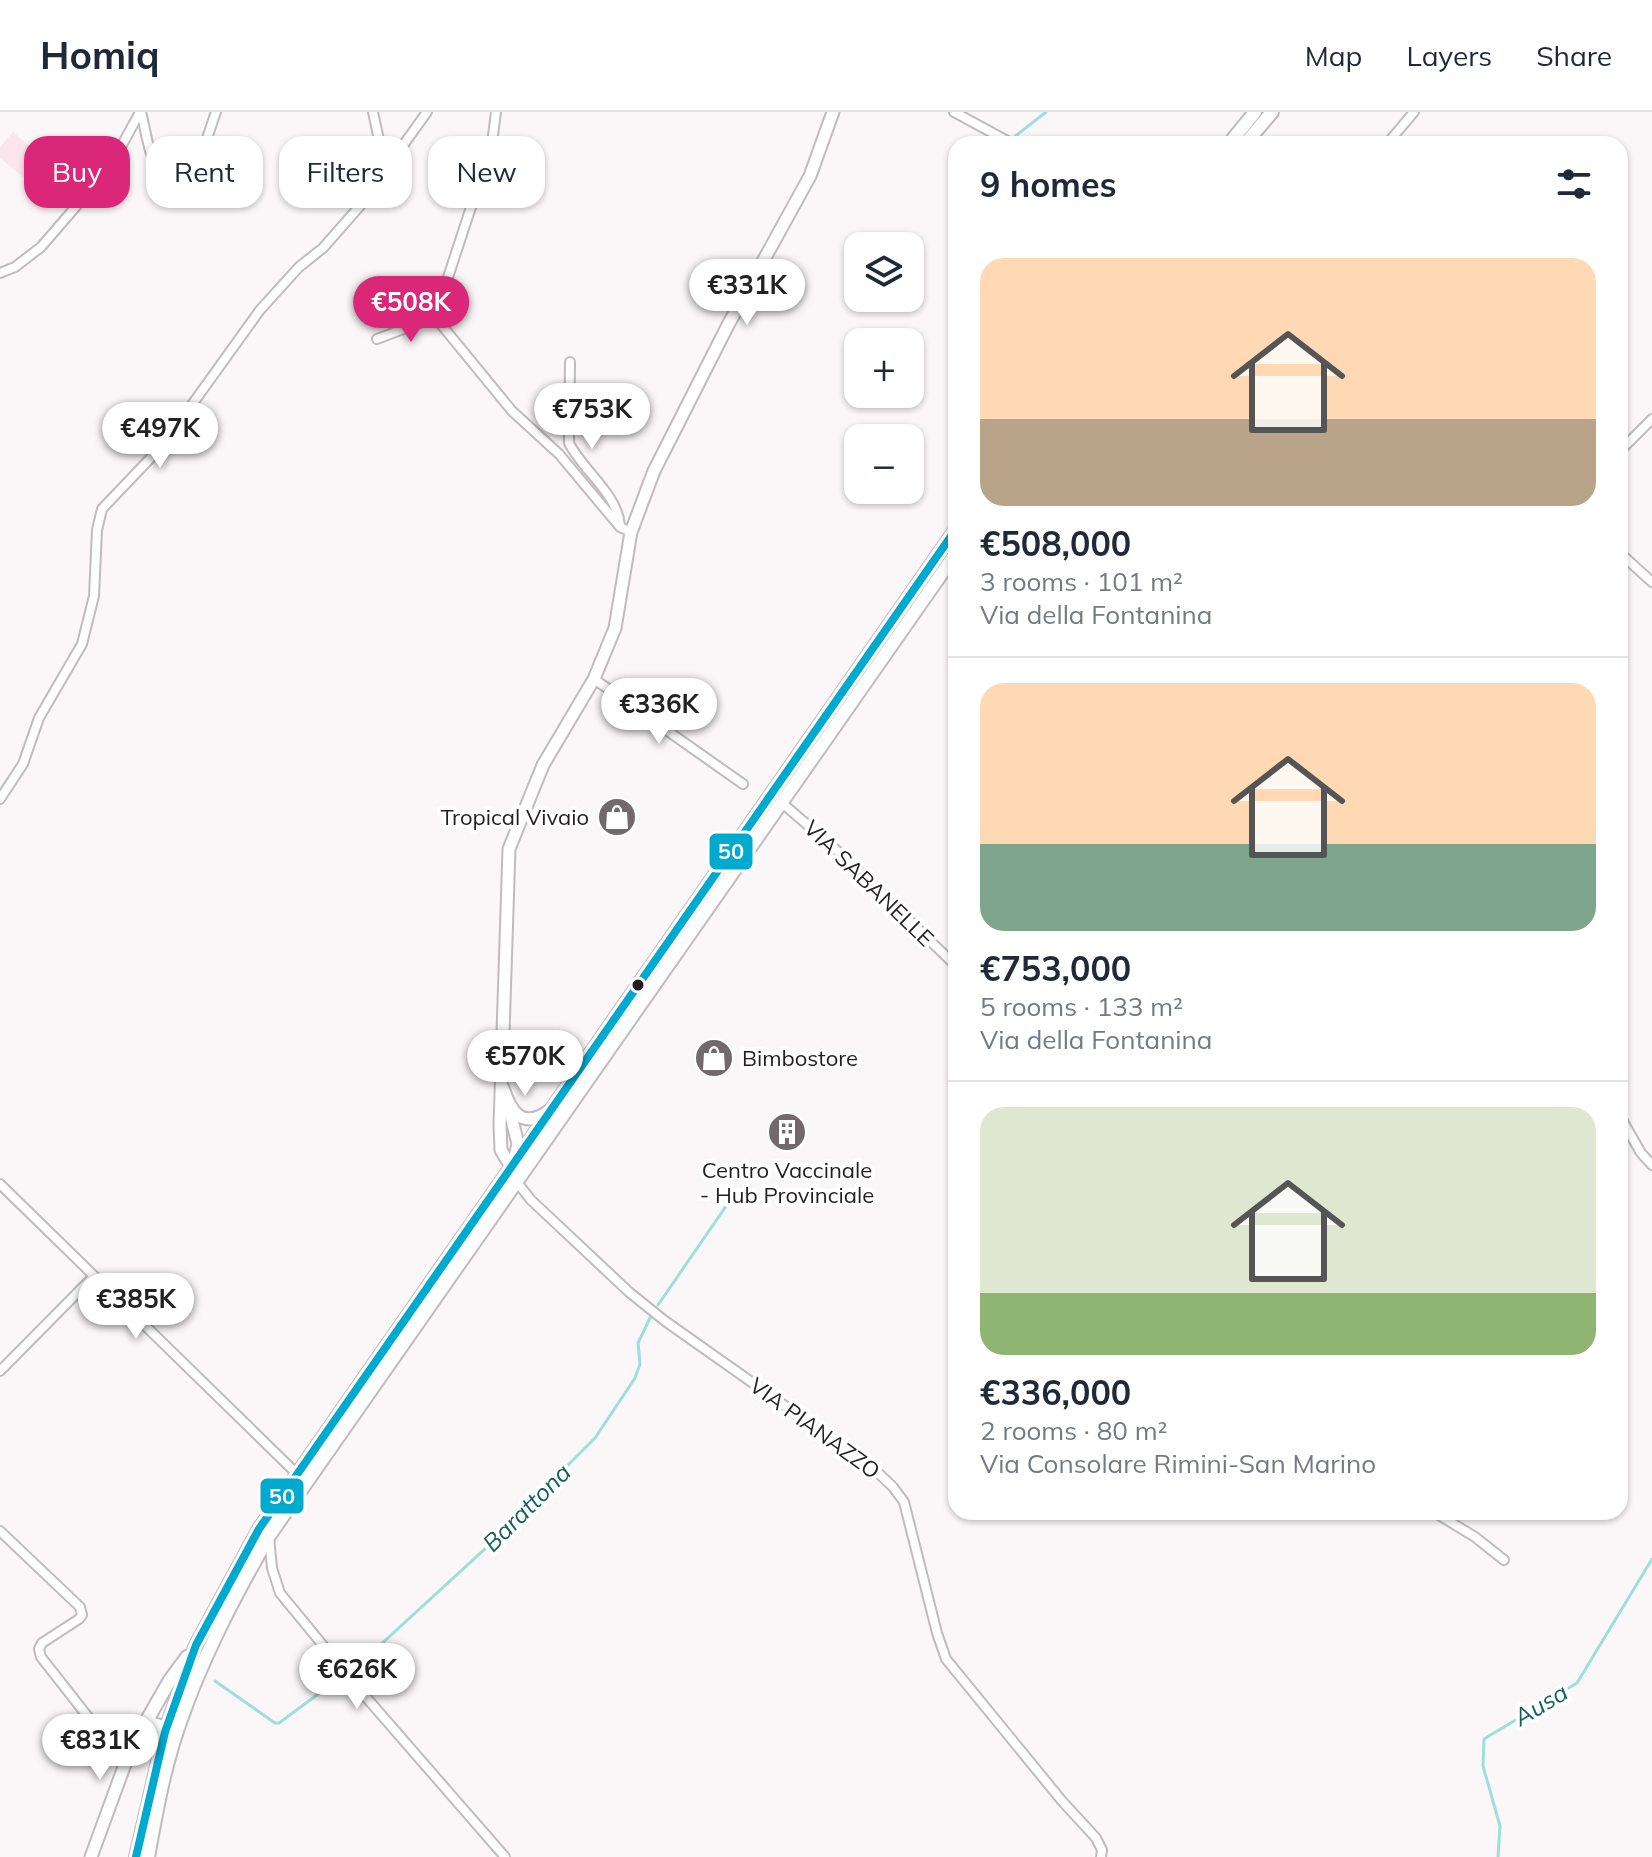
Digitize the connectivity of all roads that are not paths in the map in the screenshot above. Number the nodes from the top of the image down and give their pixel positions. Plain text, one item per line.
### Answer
1 (140, 112) edge
2 (216, 112) edge
3 (373, 112) edge
4 (427, 112) edge
5 (496, 112) edge
6 (833, 112) edge
7 (954, 112) edge
8 (984, 112) edge
9 (1255, 112) edge
10 (1272, 112) edge
11 (1414, 112) edge
12 (975, 123) junction
13 (378, 136) edge
14 (410, 136) edge
15 (999, 136) edge
16 (1236, 136) edge
17 (1252, 136) edge
18 (1394, 136) edge
19 (358, 208) edge
20 (0, 273) edge
21 (435, 317) junction
22 (377, 339) dead end
23 (570, 362) dead end
24 (1652, 419) edge
25 (1628, 443) edge
26 (626, 529) junction
27 (948, 540) edge
28 (1628, 560) edge
29 (948, 564) edge
30 (1652, 582) edge
31 (594, 679) junction
32 (743, 784) dead end
33 (0, 799) edge
34 (781, 802) junction
35 (948, 958) edge
36 (501, 1083) junction
37 (509, 1107) junction
38 (552, 1109) junction
39 (1628, 1130) edge
40 (512, 1165) junction
41 (1652, 1165) edge
42 (516, 1181) junction
43 (0, 1184) edge
44 (93, 1277) junction
45 (0, 1371) edge
46 (296, 1473) junction
47 (1447, 1520) edge
48 (0, 1531) edge
49 (269, 1536) junction
50 (1504, 1560) dead end
51 (196, 1645) junction
52 (156, 1726) junction
53 (125, 1764) junction
54 (91, 1857) edge
55 (136, 1857) edge
56 (148, 1857) edge
57 (505, 1857) edge
58 (1101, 1857) edge

1 - 2 street
1 - 20 street
3 - 13 street
4 - 14 street
5 - 21 street
6 - 26 street
7 - 12 street
8 - 12 street
9 - 16 main road
10 - 17 main road
11 - 18 street
12 - 15 street
19 - 33 street
21 - 22 street
21 - 26 street
23 - 26 street
24 - 25 street
26 - 31 street
27 - 38 main road
28 - 30 street
29 - 34 main road
31 - 32 street
31 - 36 street
34 - 35 street, VIA SABANELLE
34 - 42 main road
36 - 37 street
36 - 40 street
37 - 38 street
37 - 40 street
38 - 40 main road
39 - 41 street
40 - 42 street
40 - 46 main road
42 - 49 main road
42 - 58 street, VIA PIANAZZO
43 - 44 street
44 - 45 street
44 - 46 street
46 - 51 main road
47 - 50 street
48 - 53 street
49 - 56 main road
49 - 57 street
51 - 52 main road
51 - 52 main road
52 - 53 street
52 - 55 main road
53 - 54 street

